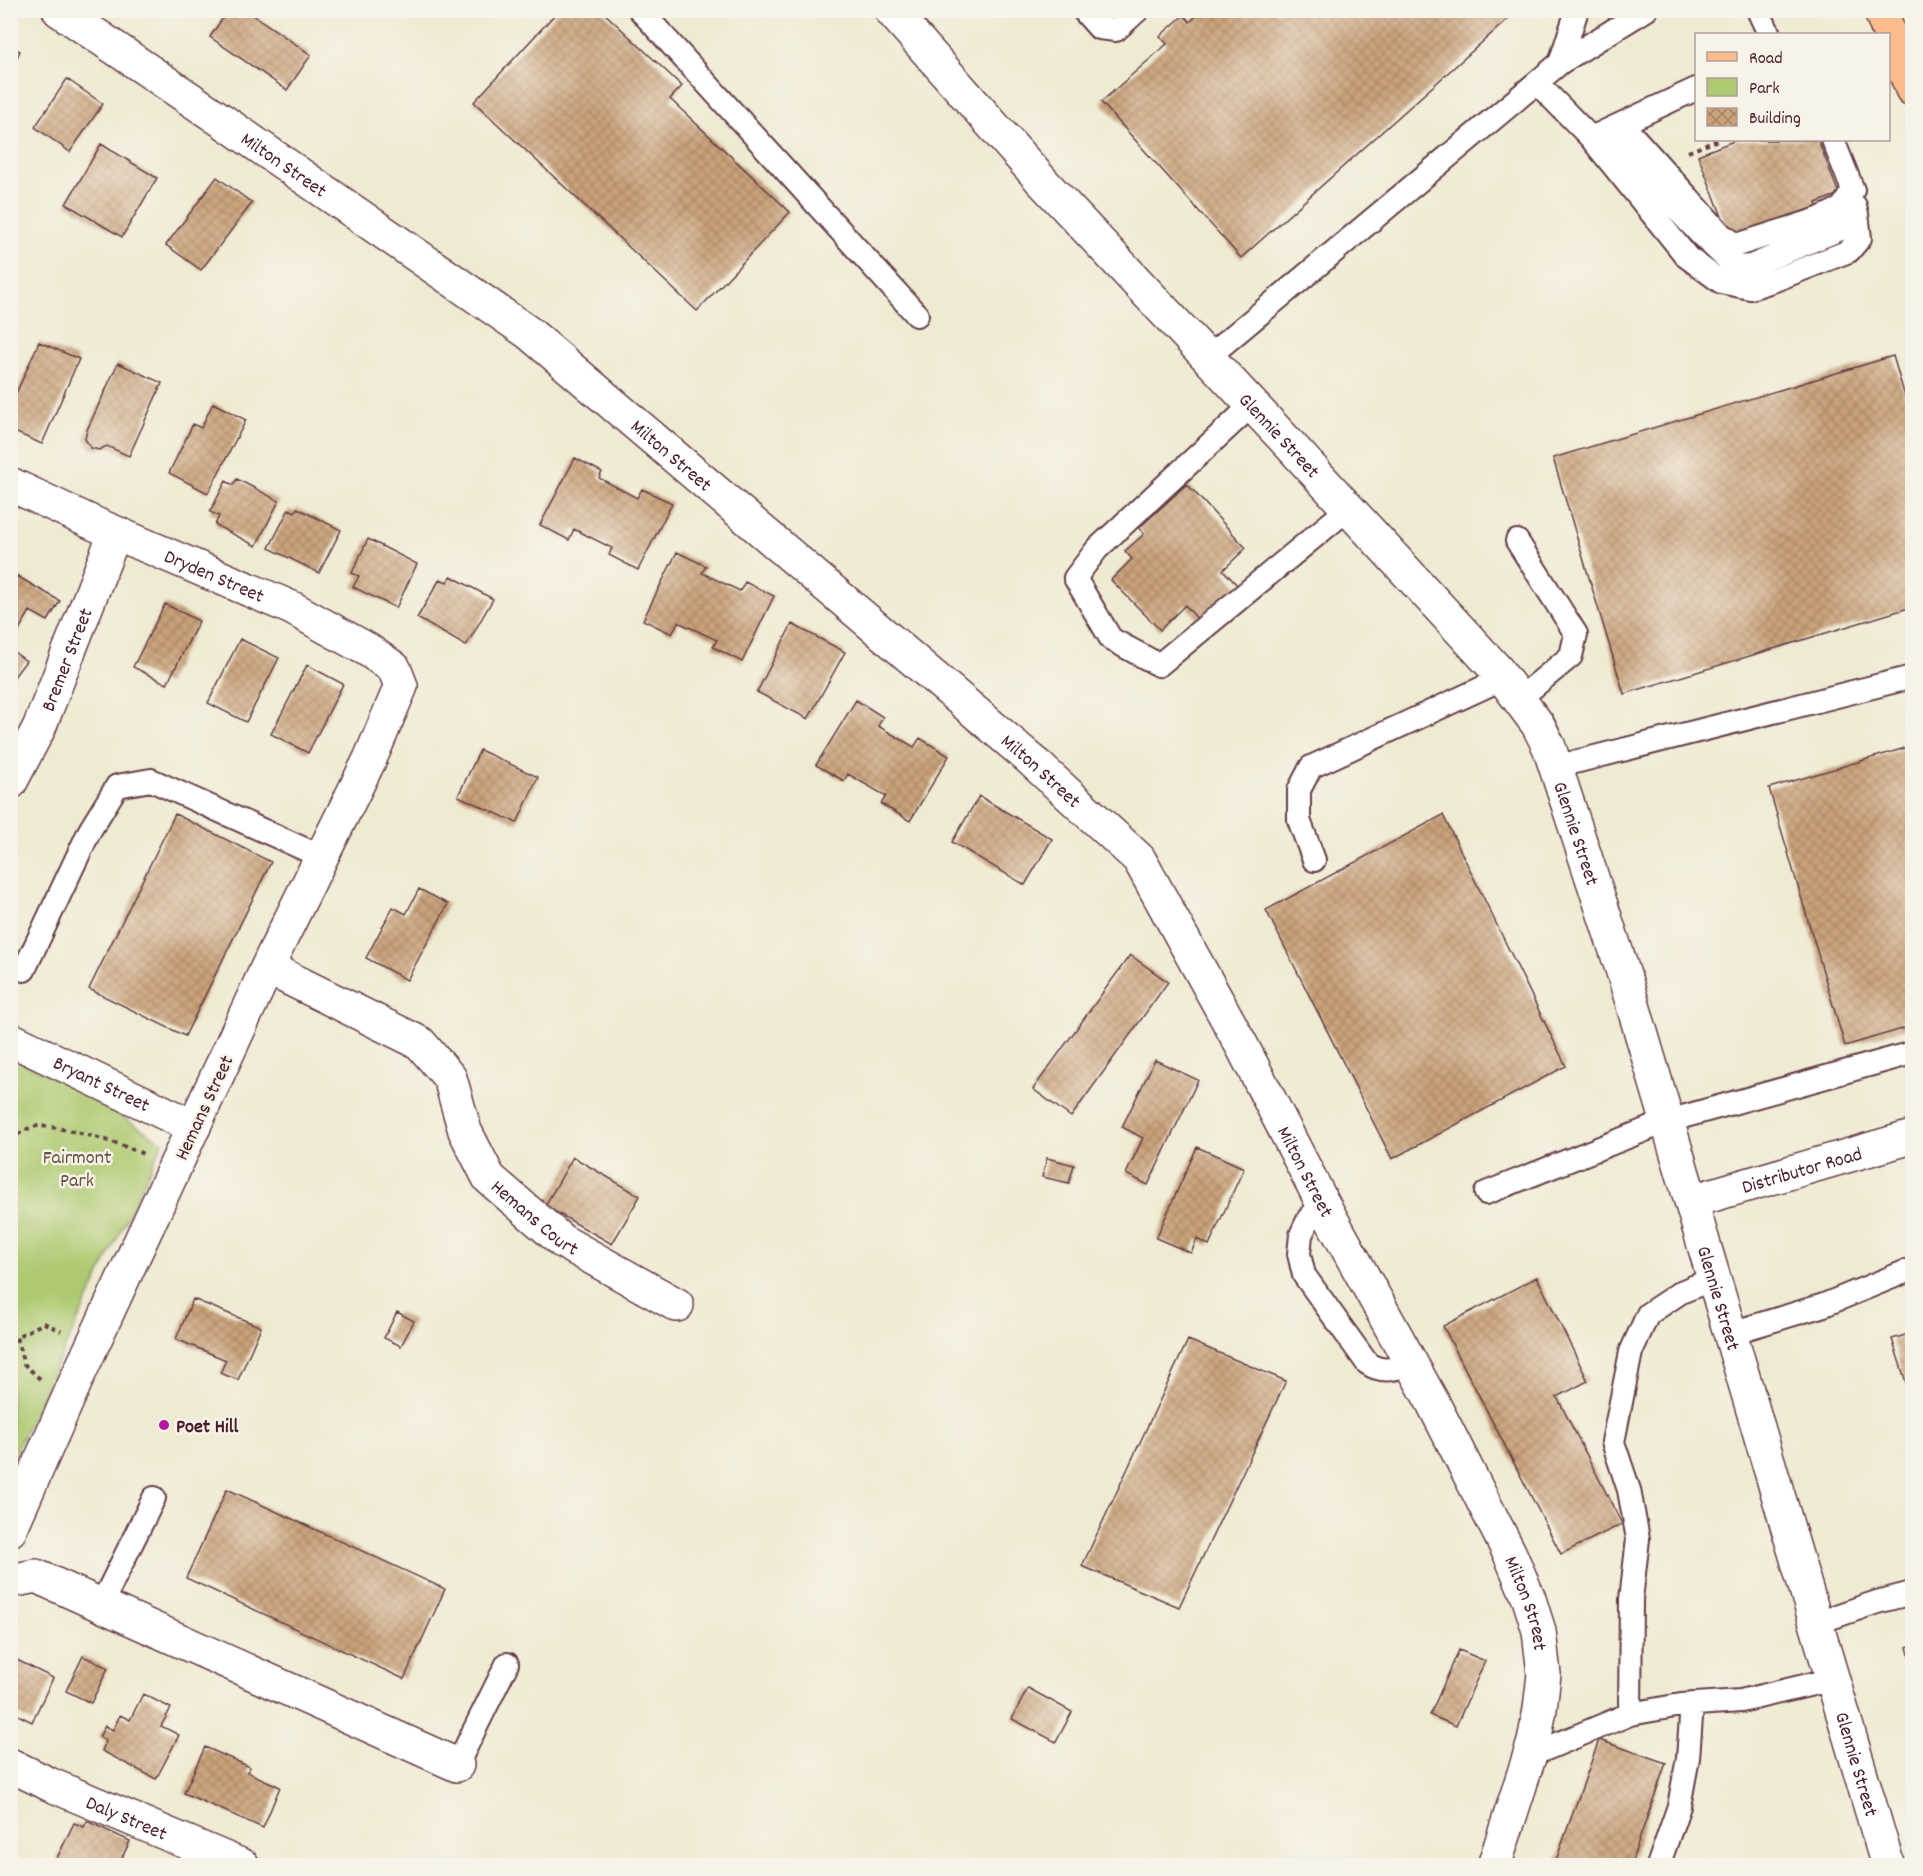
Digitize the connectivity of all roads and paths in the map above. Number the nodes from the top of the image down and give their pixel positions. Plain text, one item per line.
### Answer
1 (59, 10) edge
2 (640, 10) edge
3 (891, 10) edge
4 (1083, 10) edge
5 (1138, 10) edge
6 (1576, 10) edge
7 (1646, 10) edge
8 (1758, 10) edge
9 (1880, 10) edge
10 (1769, 33) edge
11 (1889, 33) edge
12 (1890, 35) edge
13 (1560, 63) junction
14 (1537, 83) junction
15 (1695, 89) edge
16 (1912, 89) edge
17 (1606, 131) junction
18 (1716, 141) edge
19 (1833, 141) edge
20 (1680, 156) dead end
21 (1853, 190) junction
22 (917, 315) dead end
23 (1208, 357) junction
24 (1252, 405) junction
25 (10, 484) edge
26 (1348, 508) junction
27 (115, 533) junction
28 (1517, 541) dead end
29 (1912, 677) edge
30 (401, 686) joint
31 (1512, 688) junction
32 (1555, 767) junction
33 (10, 783) edge
34 (322, 857) junction
35 (1314, 860) dead end
36 (268, 968) junction
37 (24, 970) dead end
38 (10, 1039) edge
39 (1912, 1053) edge
40 (1668, 1120) junction
41 (194, 1127) junction
42 (1912, 1137) edge
43 (10, 1139) edge
44 (146, 1156) dead end
45 (1486, 1193) dead end
46 (1692, 1201) junction
47 (1323, 1204) junction
48 (1912, 1269) edge
49 (1714, 1278) junction
50 (677, 1305) dead end
51 (63, 1332) dead end
52 (1731, 1333) junction
53 (10, 1335) edge
54 (16, 1337) junction
55 (1412, 1364) junction
56 (42, 1380) dead end
57 (154, 1498) dead end
58 (10, 1530) edge
59 (10, 1581) edge
60 (1912, 1593) edge
61 (101, 1605) junction
62 (1816, 1623) junction
63 (507, 1664) dead end
64 (1834, 1679) junction
65 (1692, 1704) junction
66 (1630, 1714) junction
67 (1529, 1756) junction
68 (10, 1765) edge
69 (457, 1766) joint
70 (243, 1866) edge
71 (1494, 1866) edge
72 (1658, 1866) edge
73 (1888, 1866) edge

1 - 47 street, Milton Street
2 - 22 lane
3 - 23 street, Glennie Street
4 - 5 lane
6 - 13 lane
7 - 13 lane
8 - 10 lane
9 - 11 main road
12 - 16 main road
13 - 14 lane
14 - 17 lane
14 - 23 lane
15 - 17 lane
17 - 21 lane
17 - 21 lane
18 - 20 path
19 - 21 lane
23 - 24 street, Glennie Street
24 - 26 street, Glennie Street
24 - 26 lane
25 - 27 street, Dryden Street
26 - 31 street, Glennie Street
27 - 30 street, Dryden Street
27 - 33 street, Bremer Street
28 - 31 lane
29 - 32 lane
30 - 34 street, Hemans Street
31 - 32 street, Glennie Street
31 - 35 lane
32 - 40 street, Glennie Street
34 - 36 street, Hemans Street
34 - 37 lane
36 - 41 street, Hemans Street
36 - 50 street, Hemans Court
38 - 41 street, Bryant Street
39 - 40 lane
40 - 45 lane
40 - 46 street, Glennie Street
41 - 58 street, Hemans Street
42 - 46 street, Distributor Road
43 - 44 path
46 - 49 street, Glennie Street
47 - 55 street, Milton Street
47 - 55 lane
48 - 52 lane
49 - 52 street, Glennie Street
49 - 66 lane
51 - 54 path
52 - 62 street, Glennie Street
53 - 54 path
54 - 56 path
55 - 67 street, Milton Street
57 - 61 lane
59 - 61 street
60 - 62 lane
61 - 69 street
62 - 64 street, Glennie Street
63 - 69 lane
64 - 65 lane
64 - 73 street, Glennie Street
65 - 66 lane
65 - 72 lane
66 - 67 lane
67 - 71 street, Milton Street
68 - 70 street, Daly Street

